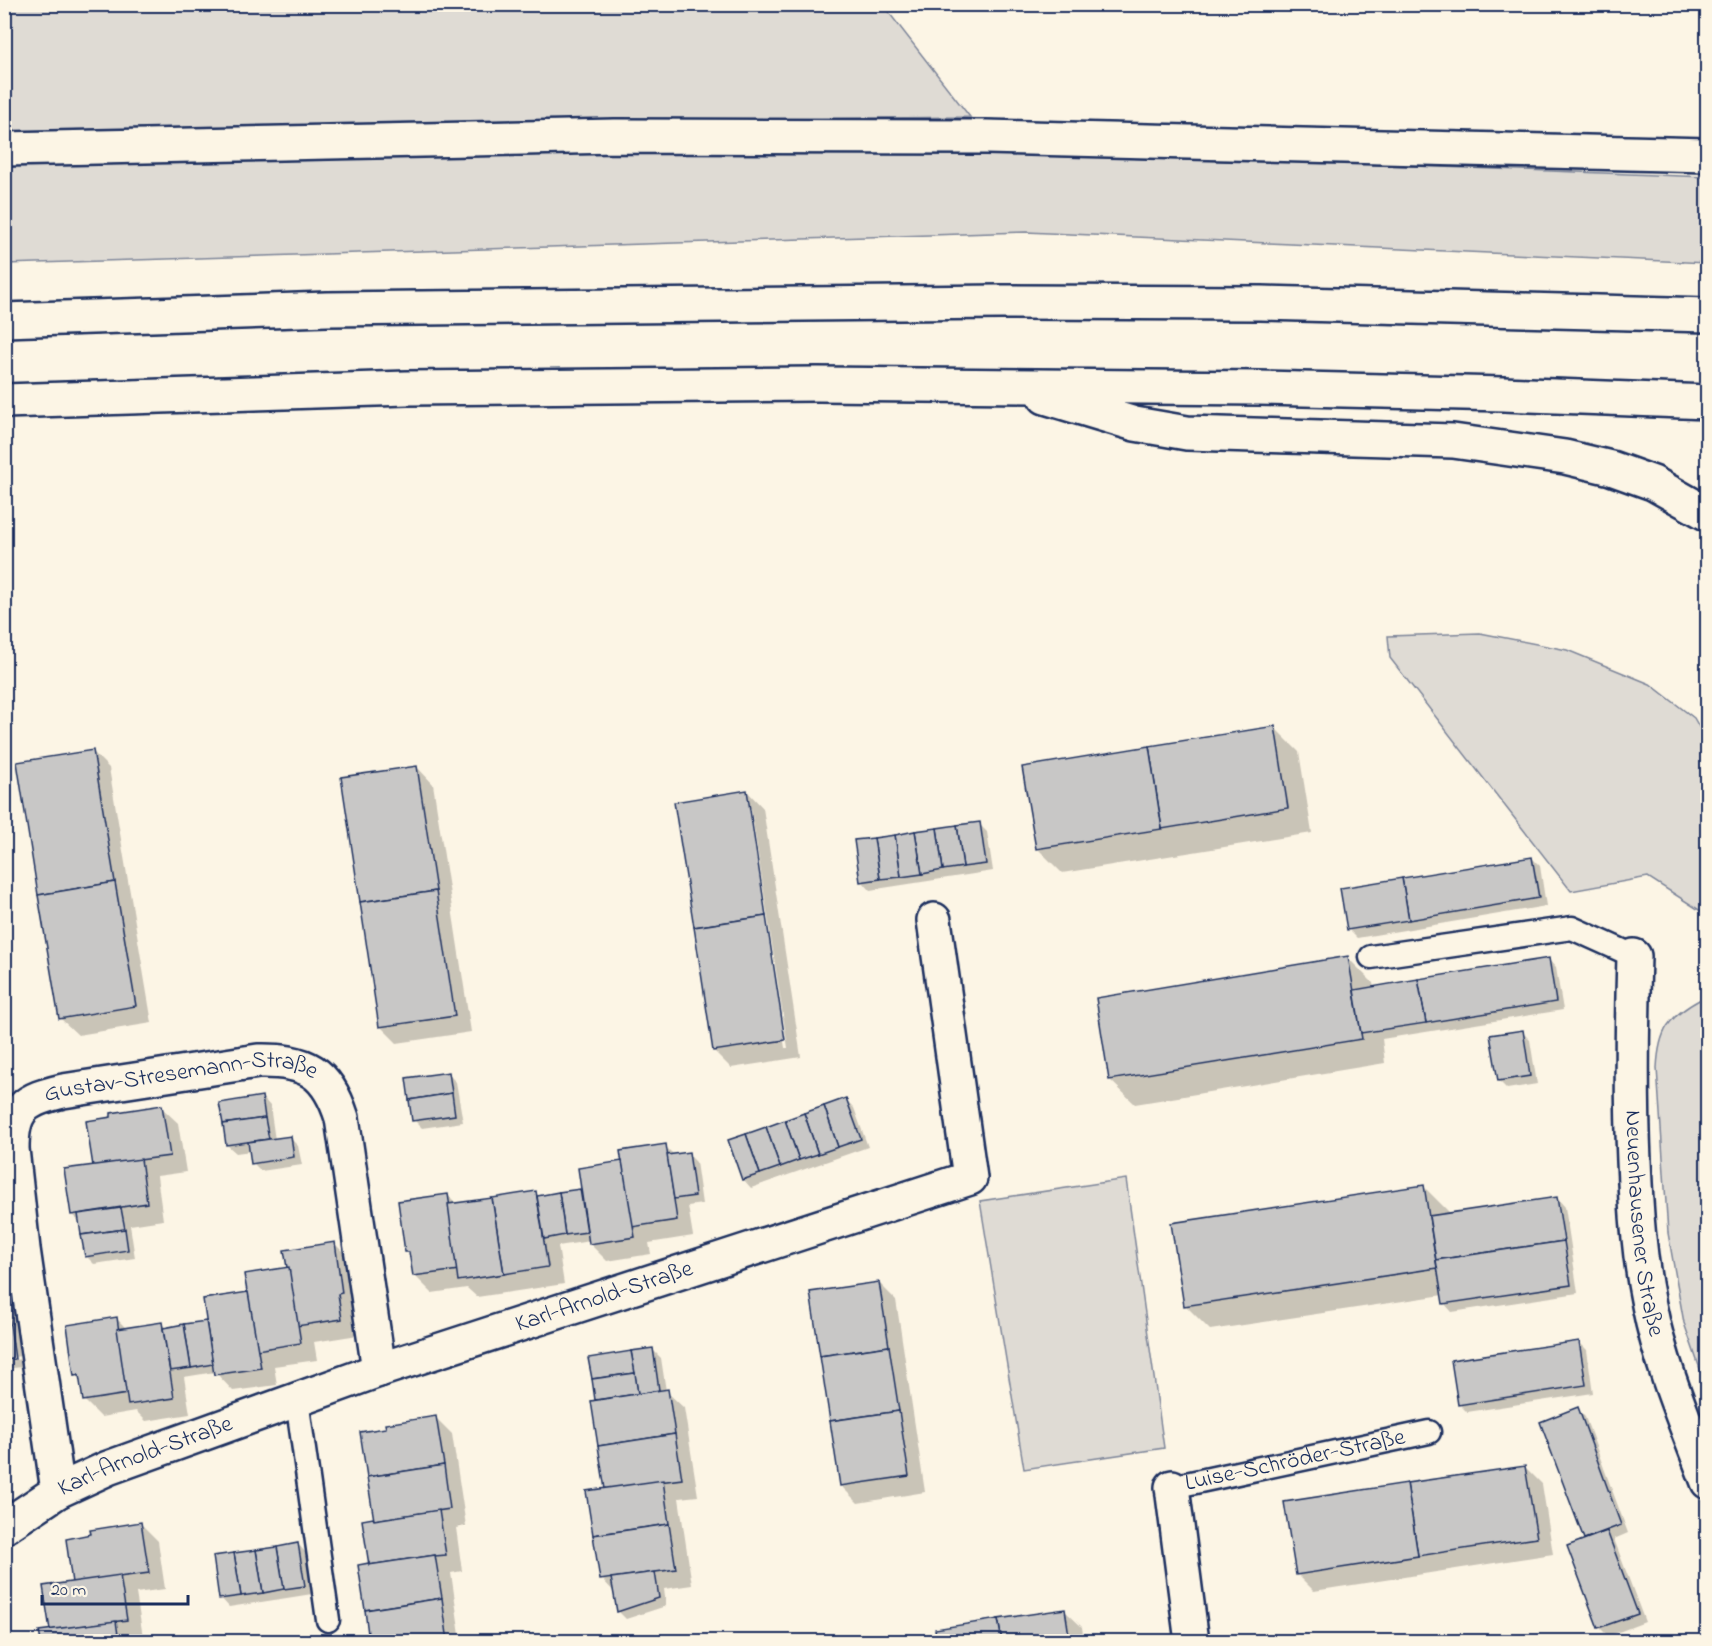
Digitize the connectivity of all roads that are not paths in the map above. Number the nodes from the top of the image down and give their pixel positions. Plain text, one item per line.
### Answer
1 (4, 148) edge
2 (1707, 155) edge
3 (1707, 315) edge
4 (4, 320) edge
5 (1018, 387) junction
6 (4, 401) edge
7 (1707, 402) edge
8 (1707, 514) edge
9 (934, 920) dead end
10 (1634, 956) joint
11 (1371, 957) dead end
12 (380, 1370) junction
13 (297, 1400) junction
14 (1429, 1432) dead end
15 (1707, 1482) edge
16 (1172, 1486) joint
17 (58, 1491) junction
18 (4, 1527) edge
19 (328, 1620) dead end
20 (1192, 1641) edge

1 - 2 main road
3 - 4 main road
5 - 6 main road
5 - 7 main road
5 - 8 main road
9 - 12 main road, Karl-Arnold-Straße
10 - 11 lane
10 - 15 main road, Neuenhausener Straße
12 - 13 main road, Karl-Arnold-Straße
12 - 17 main road, Gustav-Stresemann-Straße
13 - 17 main road, Karl-Arnold-Straße
13 - 19 lane
14 - 16 lane, Luise-Schröder-Straße
16 - 20 main road, Luise-Schröder-Straße
17 - 18 main road, Karl-Arnold-Straße

